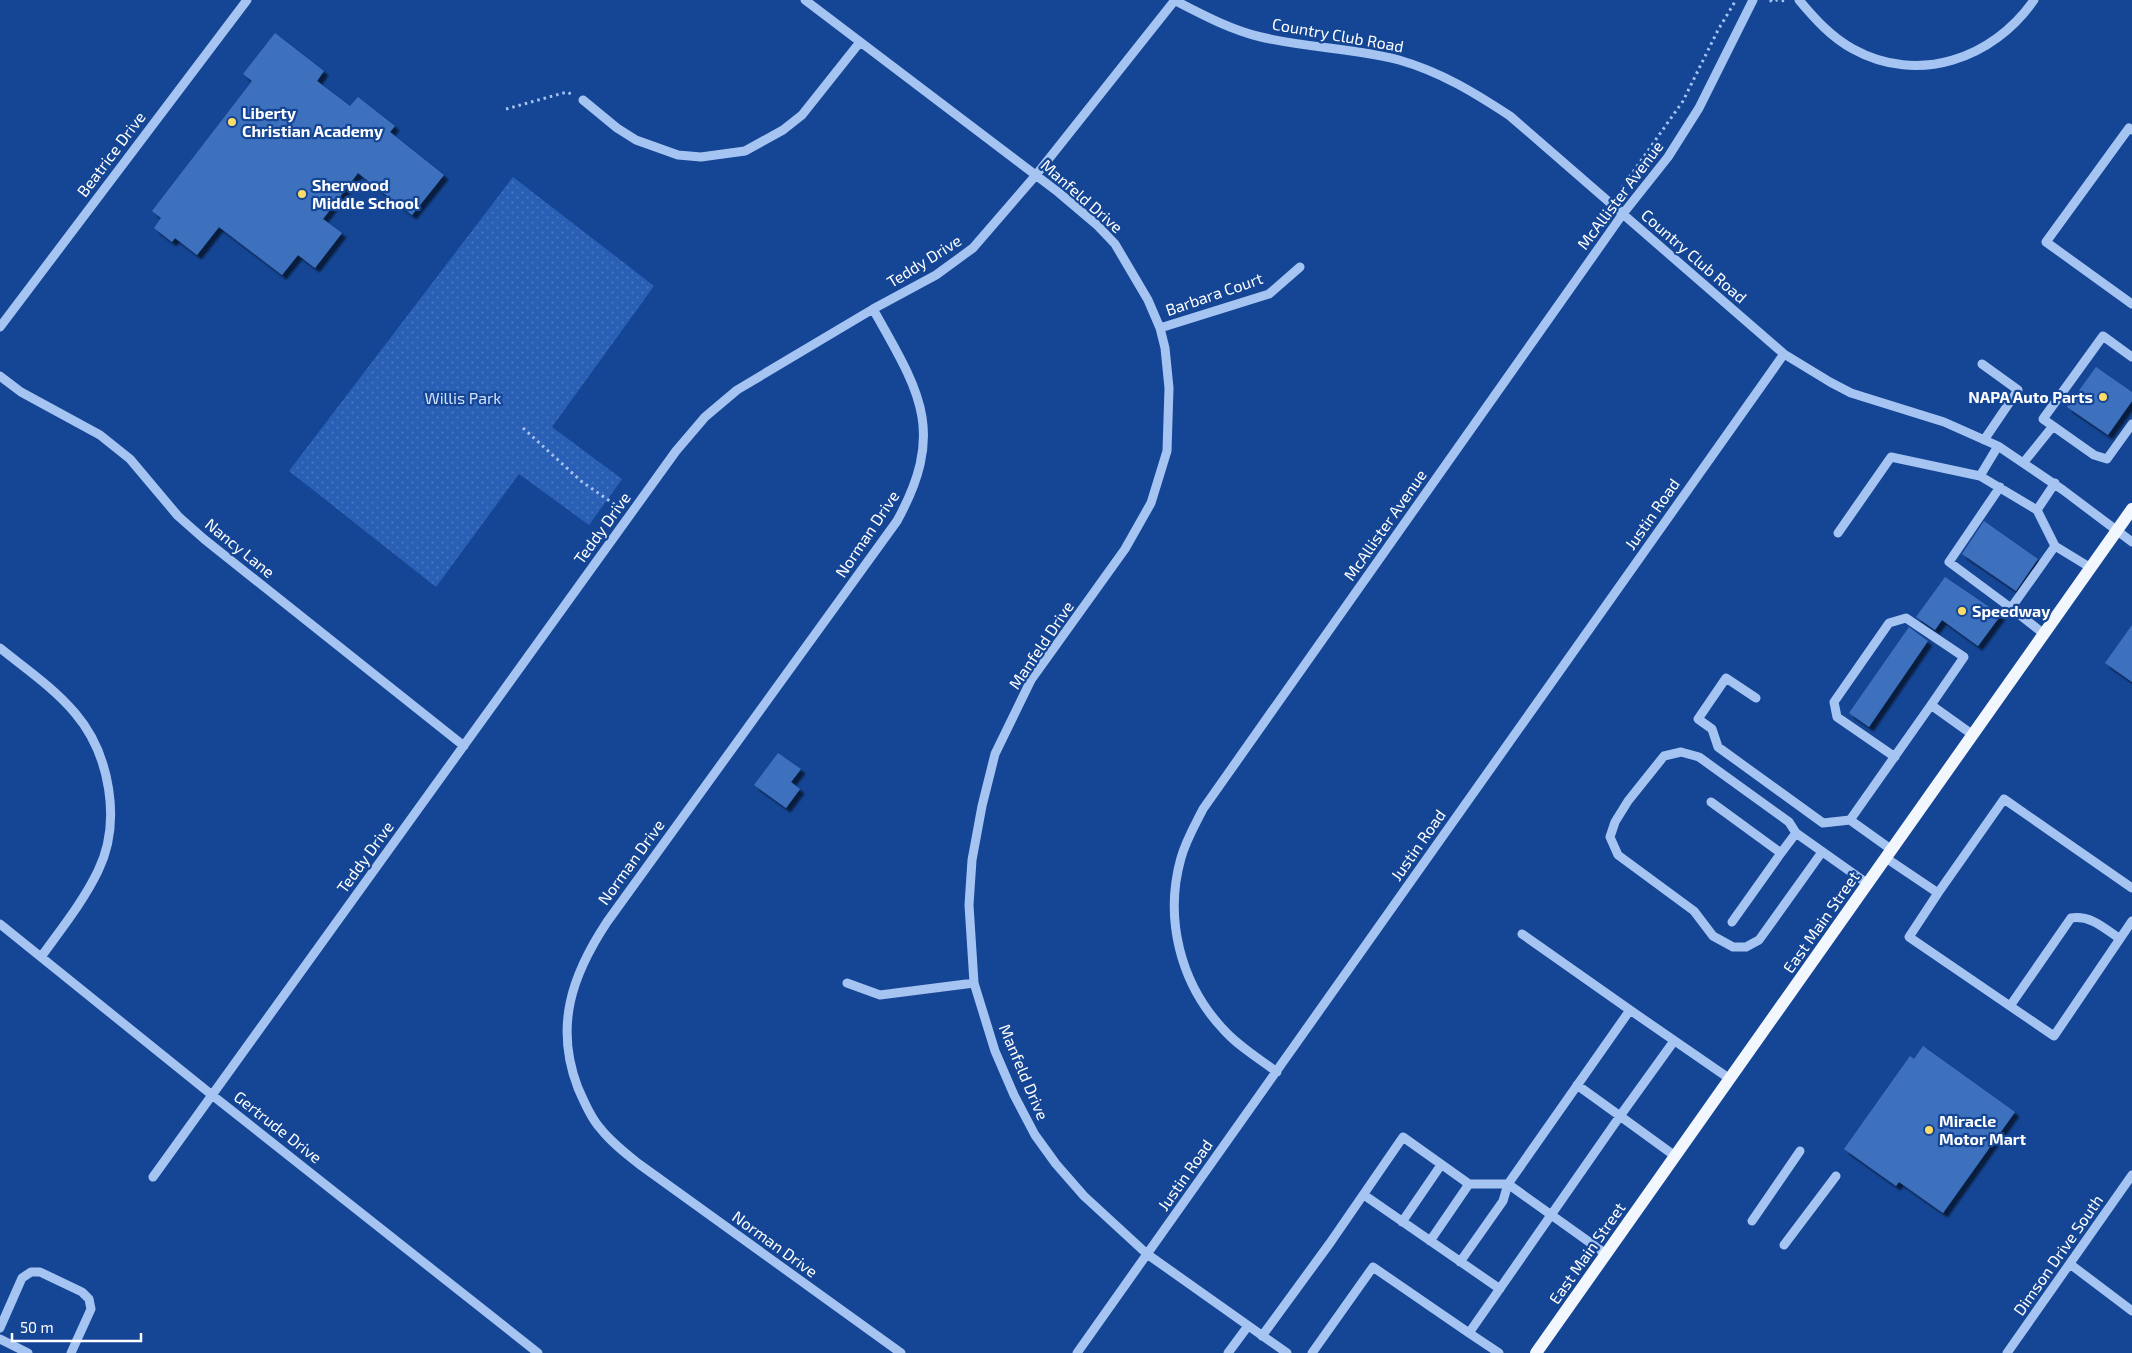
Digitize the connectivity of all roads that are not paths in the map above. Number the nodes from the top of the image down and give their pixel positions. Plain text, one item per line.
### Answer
1 (246, 0) edge
2 (806, 0) edge
3 (1174, 0) edge
4 (1753, 0) edge
5 (1799, 0) edge
6 (2034, 0) edge
7 (860, 42) junction
8 (583, 100) road end
9 (2132, 130) edge
10 (1036, 175) junction
11 (1622, 215) junction
12 (1300, 267) dead end
13 (2132, 304) edge
14 (874, 309) junction
15 (0, 327) edge
16 (1160, 328) junction
17 (1784, 354) junction
18 (2132, 357) edge
19 (1982, 364) dead end
20 (0, 376) edge
21 (2132, 424) edge
22 (2053, 426) junction
23 (1984, 440) junction
24 (1998, 446) junction
25 (2024, 462) junction
26 (1980, 476) junction
27 (2055, 483) junction
28 (2000, 487) junction
29 (2132, 509) edge
30 (2037, 510) junction
31 (2117, 530) junction
32 (1838, 533) dead end
33 (2132, 542) edge
34 (2055, 546) junction
35 (2091, 568) junction
36 (2011, 608) junction
37 (2044, 634) junction
38 (0, 648) edge
39 (1756, 698) dead end
40 (1931, 705) junction
41 (1973, 735) junction
42 (464, 746) junction
43 (1894, 757) junction
44 (1711, 802) dead end
45 (1850, 820) junction
46 (1796, 833) junction
47 (1822, 852) junction
48 (1781, 853) junction
49 (1889, 854) junction
50 (1868, 884) junction
51 (2132, 888) edge
52 (1938, 893) junction
53 (2132, 921) edge
54 (1732, 922) dead end
55 (0, 924) edge
56 (1522, 934) dead end
57 (2120, 939) junction
58 (41, 957) junction
59 (847, 983) dead end
60 (974, 983) junction
61 (2010, 1006) junction
62 (1630, 1010) junction
63 (1674, 1041) junction
64 (1277, 1072) junction
65 (1730, 1079) junction
66 (1577, 1085) junction
67 (212, 1095) junction
68 (1620, 1116) junction
69 (1800, 1151) dead end
70 (1675, 1156) junction
71 (1441, 1164) junction
72 (2132, 1175) edge
73 (153, 1176) dead end
74 (1836, 1176) dead end
75 (1469, 1184) junction
76 (1508, 1184) junction
77 (1364, 1195) junction
78 (1552, 1215) junction
79 (1752, 1221) dead end
80 (1402, 1222) junction
81 (1430, 1241) junction
82 (1784, 1245) dead end
83 (1147, 1254) junction
84 (1606, 1254) junction
85 (1460, 1262) junction
86 (2070, 1264) junction
87 (1500, 1289) junction
88 (2132, 1311) edge
89 (1248, 1326) junction
90 (0, 1328) edge
91 (1469, 1333) junction
92 (1262, 1336) junction
93 (0, 1339) edge
94 (28, 1353) edge
95 (70, 1353) edge
96 (538, 1353) edge
97 (901, 1353) edge
98 (1077, 1353) edge
99 (1228, 1353) edge
100 (1287, 1353) edge
101 (1312, 1353) edge
102 (1499, 1353) edge
103 (1536, 1353) edge
104 (2007, 1353) edge

1 - 15 street, Beatrice Drive
2 - 7 street, Manfeld Drive
3 - 10 street, Teddy Drive
3 - 11 street, Country Club Road
4 - 11 street, McAllister Avenue
5 - 6 street
7 - 8 street
7 - 10 street, Manfeld Drive
9 - 13 street
10 - 14 street, Teddy Drive
10 - 16 street, Manfeld Drive
11 - 17 street, Country Club Road
11 - 64 street, McAllister Avenue
12 - 16 street, Barbara Court
14 - 42 street, Teddy Drive
14 - 97 street, Norman Drive
16 - 60 street, Manfeld Drive
17 - 23 street, Country Club Road
17 - 64 street, Justin Road
18 - 22 street
19 - 23 street
20 - 42 street, Nancy Lane
21 - 22 street
22 - 25 street
23 - 24 street, Country Club Road
24 - 25 street, Country Club Road
24 - 26 street
25 - 27 street, Country Club Road
26 - 28 street
26 - 32 street
27 - 30 street
27 - 31 street, Country Club Road
28 - 30 street
28 - 36 street
29 - 31 main road, East Main Street
30 - 34 street
31 - 33 street, Country Club Road
31 - 35 main road, East Main Street
34 - 35 street
34 - 36 street
35 - 37 main road, East Main Street
36 - 37 street
37 - 41 main road, East Main Street
38 - 58 street
39 - 45 street
40 - 41 street
40 - 43 street
40 - 43 street
41 - 49 main road, East Main Street
42 - 67 street, Teddy Drive
43 - 45 street
44 - 48 street
45 - 49 street
46 - 47 street
46 - 47 street
46 - 48 street
47 - 50 street
48 - 54 street
49 - 50 main road, East Main Street
49 - 52 street
50 - 65 main road, East Main Street
51 - 52 street
52 - 61 street
53 - 57 street
55 - 58 street, Gertrude Drive
56 - 62 street
57 - 61 street
57 - 61 street
58 - 67 street, Gertrude Drive
59 - 60 street
60 - 83 street, Manfeld Drive
62 - 63 street
62 - 66 street
63 - 65 street
63 - 68 street
64 - 83 street, Justin Road
65 - 70 main road, East Main Street
66 - 68 street
66 - 76 street
67 - 73 street, Teddy Drive
67 - 96 street, Gertrude Drive
68 - 70 street
68 - 78 street
69 - 79 street
70 - 84 main road, East Main Street
71 - 75 street
71 - 77 street
71 - 80 street
72 - 86 street, Dimson Drive South
74 - 82 street
75 - 76 street
75 - 81 street
76 - 78 street
76 - 85 street
77 - 80 street
77 - 92 street
78 - 84 street
78 - 87 street
80 - 81 street
81 - 85 street
83 - 89 street, Manfeld Drive
83 - 98 street, Justin Road
84 - 103 main road, East Main Street
85 - 87 street
86 - 88 street
86 - 104 street, Dimson Drive South
87 - 91 street
89 - 92 street, Manfeld Drive
89 - 99 street
90 - 95 street
91 - 101 street
91 - 102 street
92 - 100 street, Manfeld Drive
93 - 94 street

